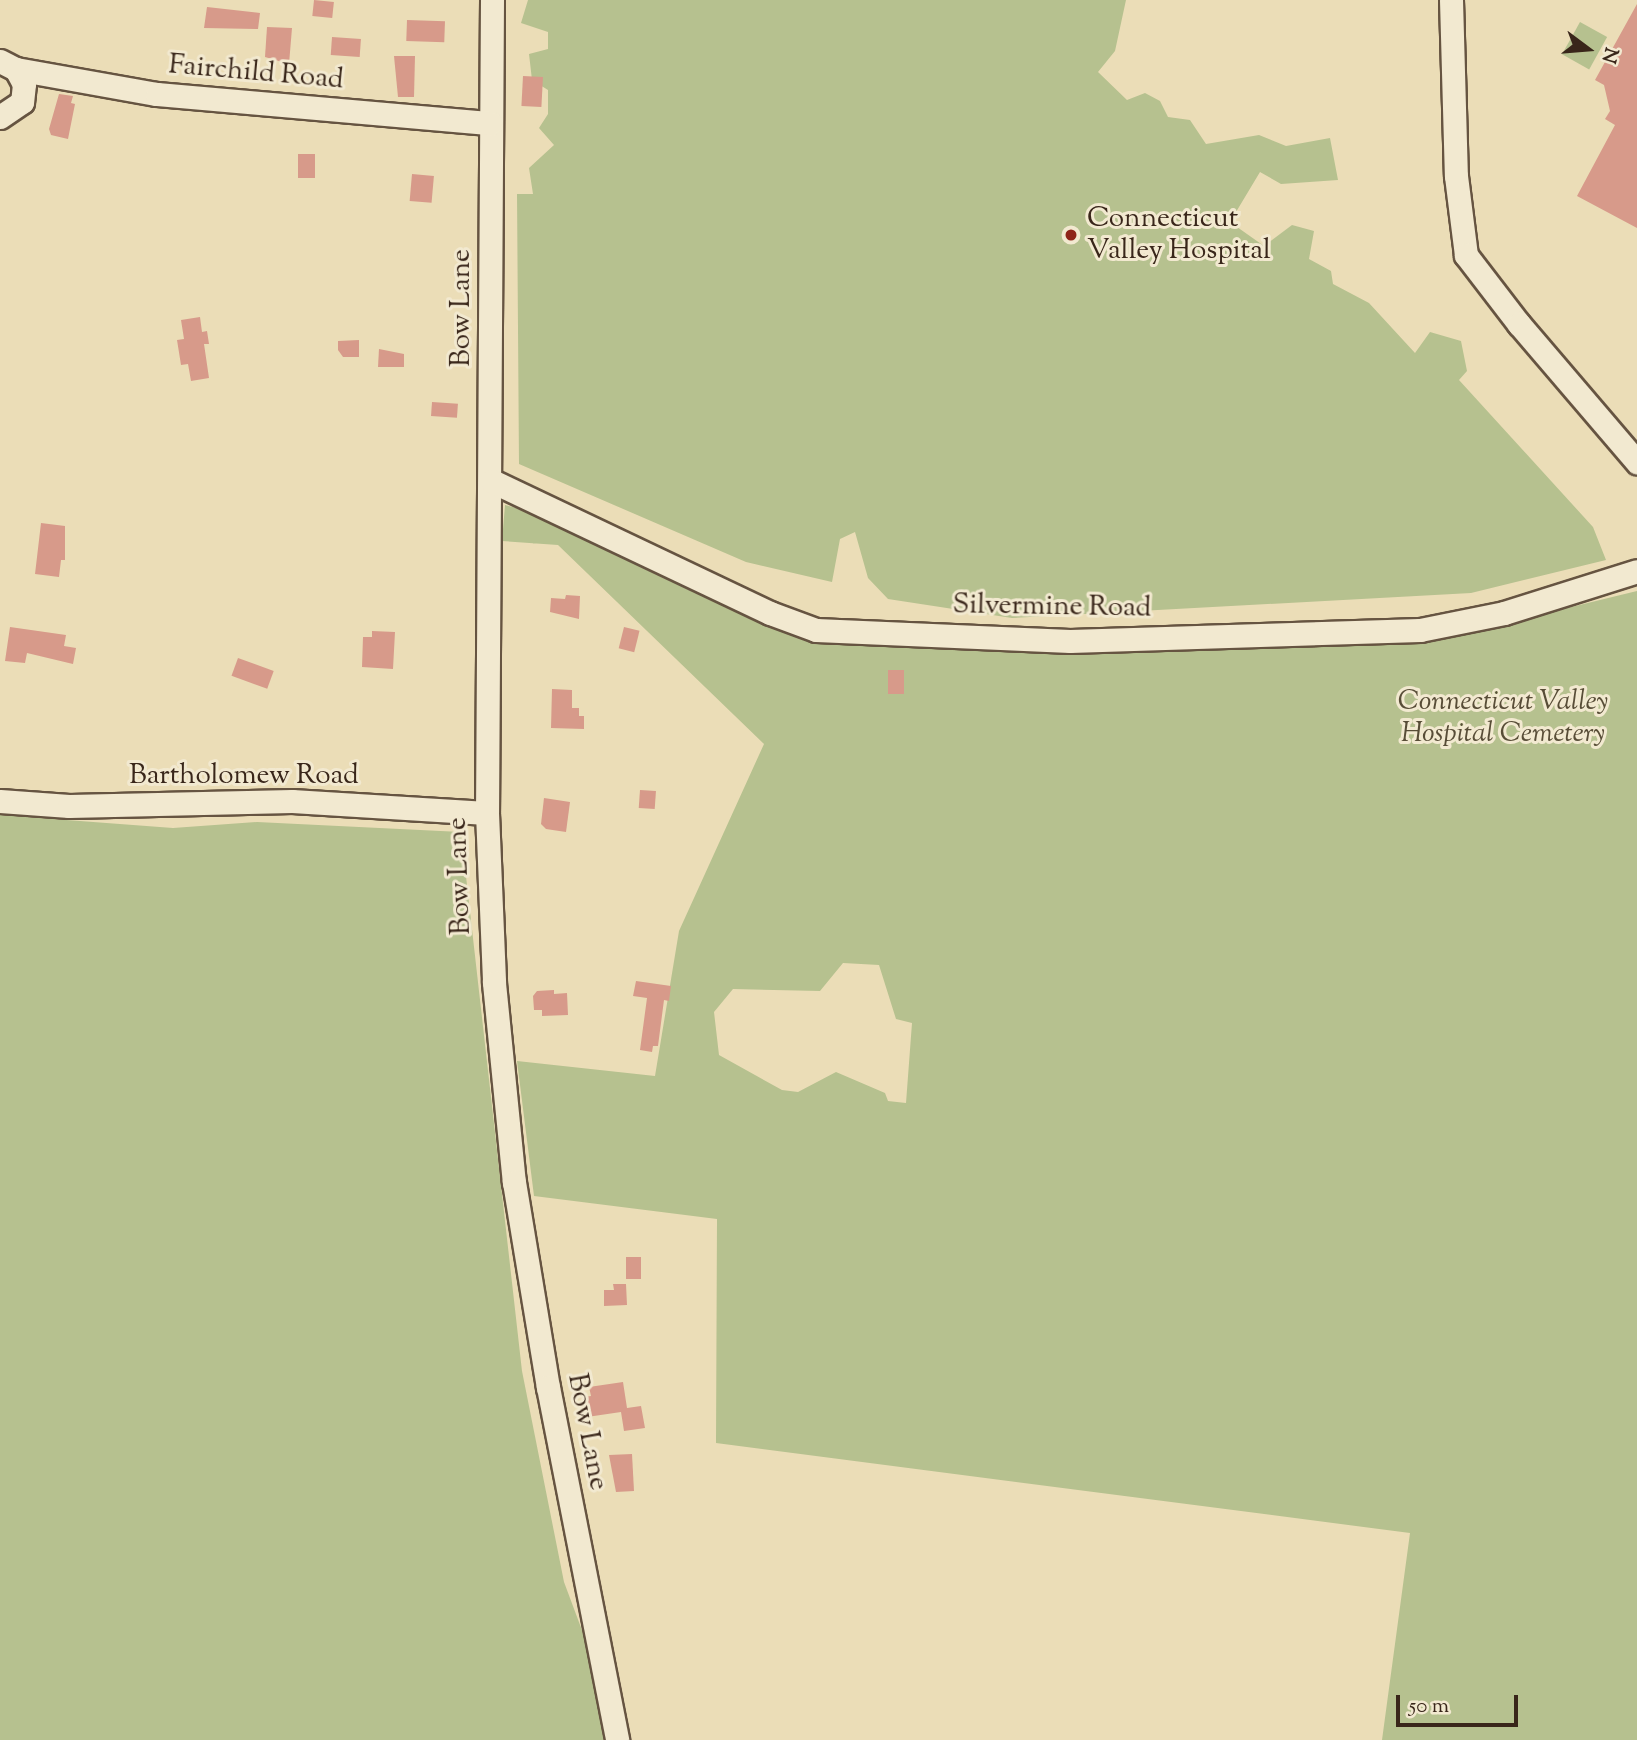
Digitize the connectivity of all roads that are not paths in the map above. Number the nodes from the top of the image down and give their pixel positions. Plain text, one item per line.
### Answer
1 (492, 0) edge
2 (1451, 0) edge
3 (8, 65) edge
4 (0, 117) edge
5 (491, 124) junction
6 (1637, 462) edge
7 (492, 481) junction
8 (1637, 571) edge
9 (0, 802) edge
10 (487, 813) junction
11 (617, 1740) edge

1 - 5 street, Bow Lane
2 - 6 street
3 - 4 street, Fairchild Road
3 - 5 street, Fairchild Road
5 - 7 street, Bow Lane
7 - 8 street, Silvermine Road
7 - 10 street, Bow Lane
9 - 10 street, Bartholomew Road
10 - 11 street, Bow Lane

